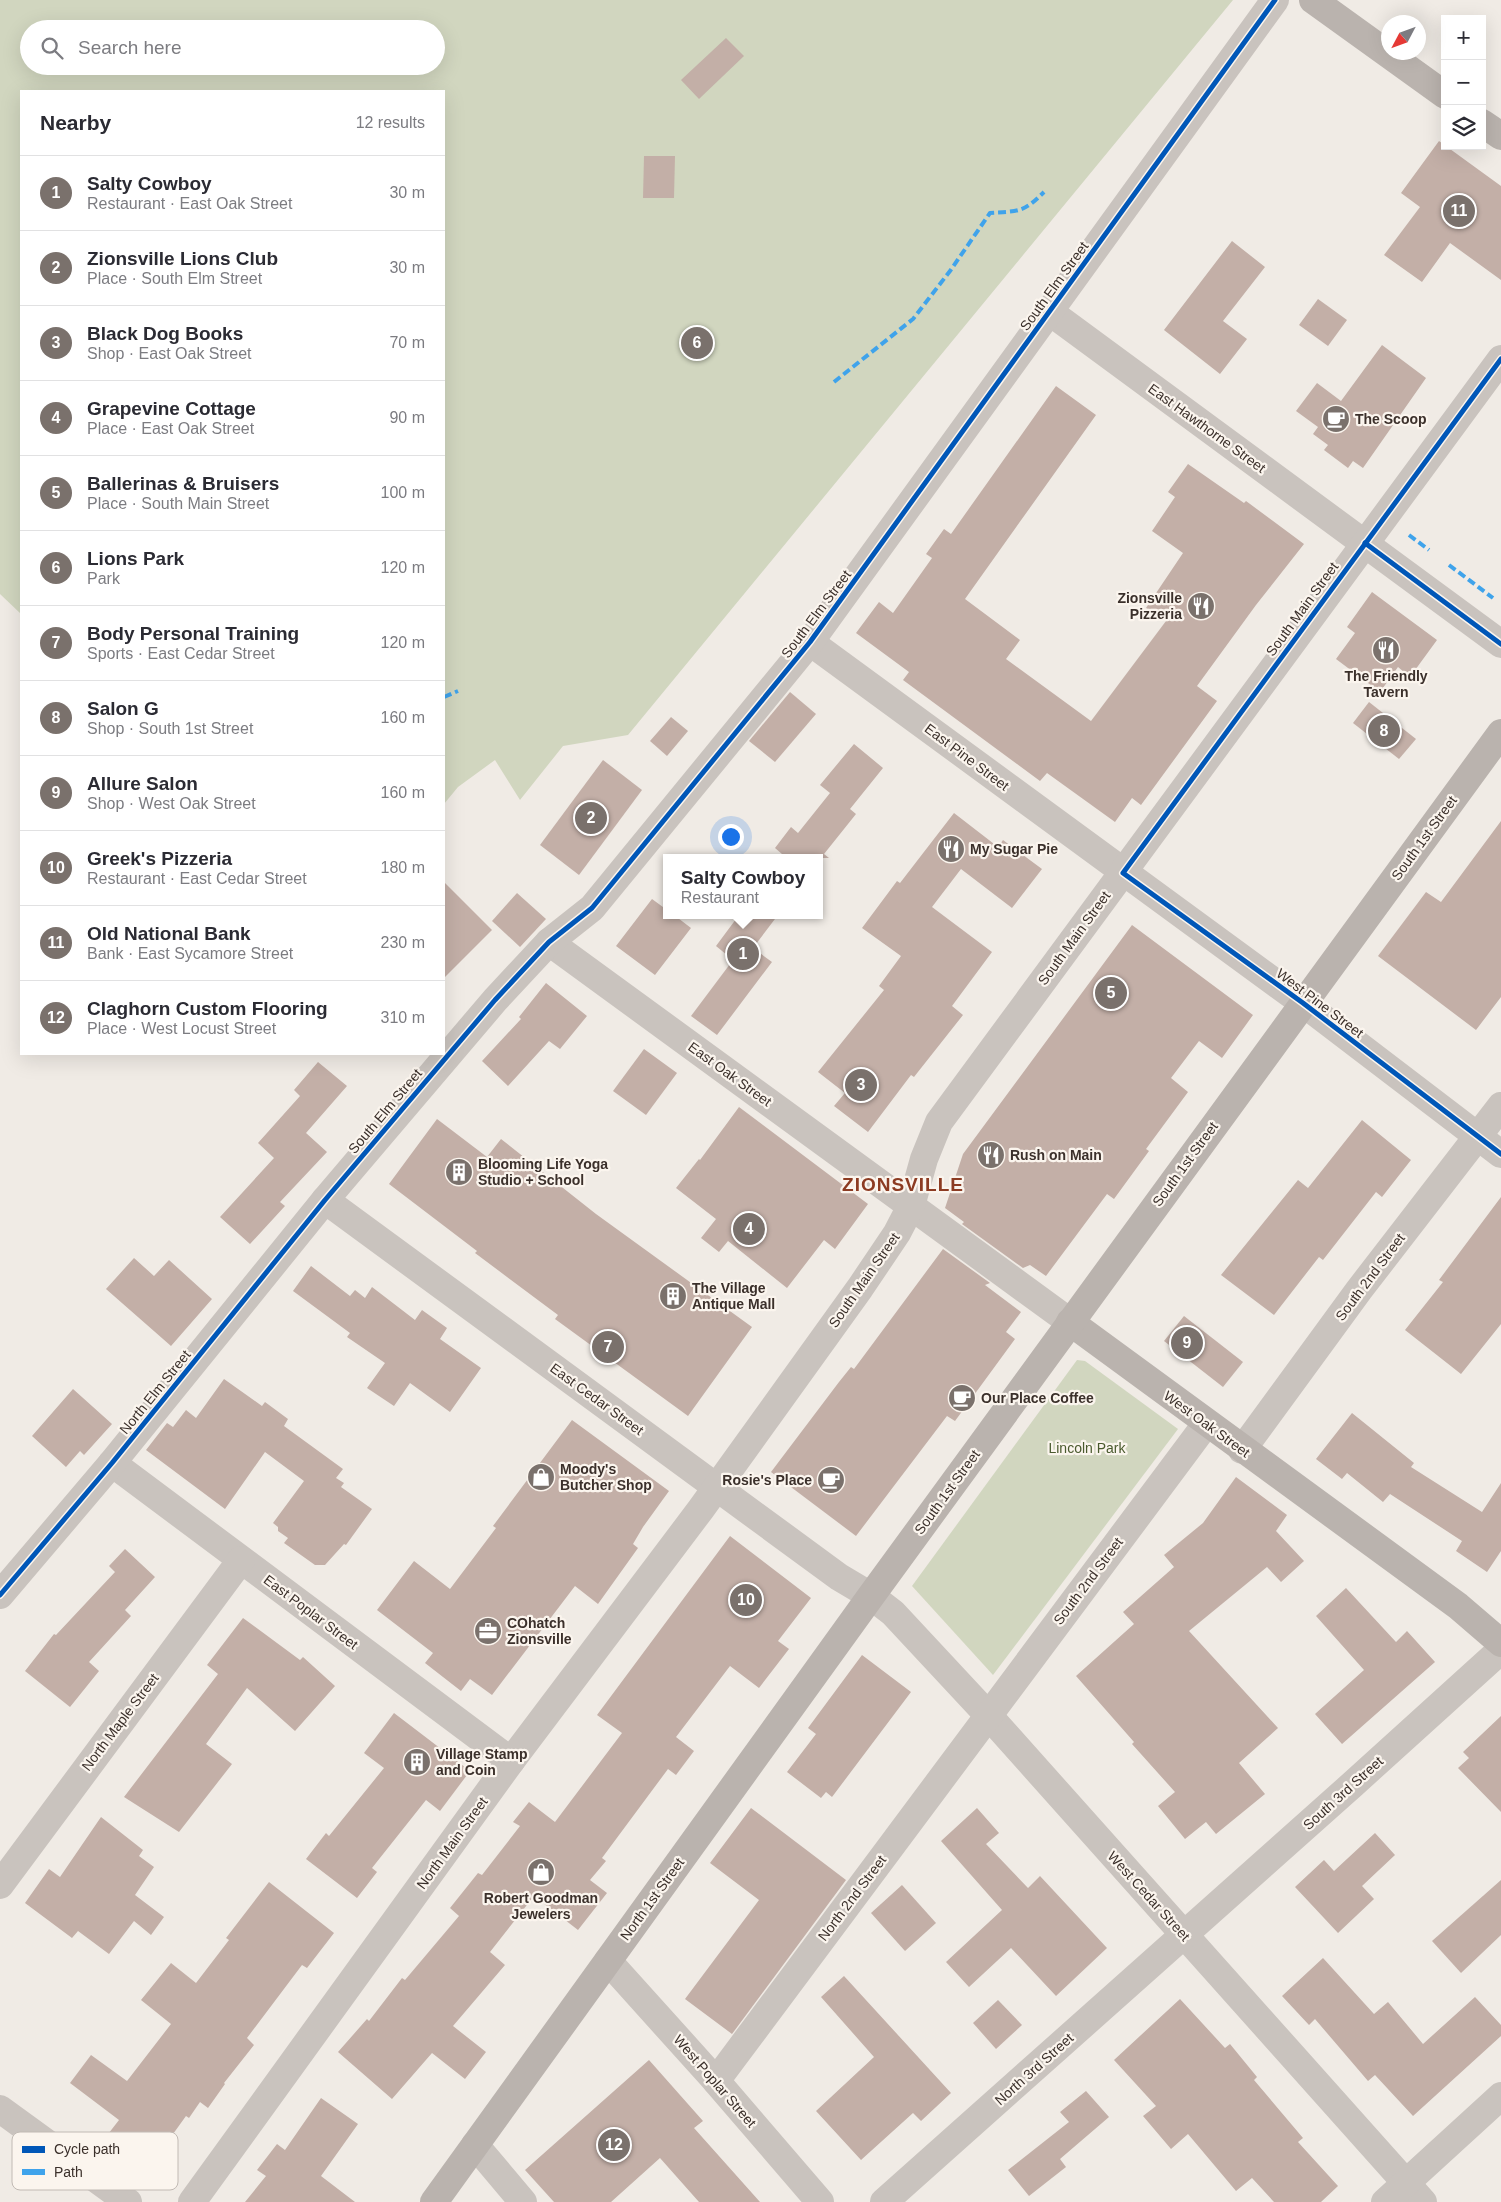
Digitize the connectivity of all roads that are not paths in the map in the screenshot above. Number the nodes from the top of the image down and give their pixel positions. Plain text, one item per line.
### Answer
1 (1275, 0) edge
2 (1313, 0) edge
3 (1441, 93) edge
4 (1486, 126) edge
5 (1501, 136) edge
6 (1050, 312) junction
7 (1501, 359) edge
8 (1365, 542) junction
9 (810, 642) junction
10 (1501, 644) edge
11 (1501, 733) edge
12 (1123, 873) junction
13 (549, 942) junction
14 (1303, 1003) junction
15 (1501, 1106) edge
16 (1478, 1136) junction
17 (1501, 1154) edge
18 (325, 1200) junction
19 (910, 1206) junction
20 (1070, 1322) junction
21 (1206, 1424) junction
22 (1242, 1450) junction
23 (112, 1463) junction
24 (717, 1487) junction
25 (241, 1560) junction
26 (0, 1595) edge
27 (871, 1596) junction
28 (1501, 1643) edge
29 (1501, 1650) edge
30 (988, 1715) junction
31 (511, 1761) junction
32 (0, 1885) edge
33 (1184, 1935) junction
34 (608, 1961) junction
35 (716, 2081) junction
36 (1501, 2096) edge
37 (0, 2109) edge
38 (32, 2132) edge
39 (475, 2145) junction
40 (111, 2190) edge
41 (1414, 2193) edge
42 (128, 2202) edge
43 (192, 2202) edge
44 (434, 2202) edge
45 (523, 2202) edge
46 (820, 2202) edge
47 (884, 2202) edge
48 (1386, 2202) edge

1 - 6 street, South Elm Street
2 - 3 main road
4 - 5 main road
6 - 8 street, East Hawthorne Street
6 - 9 street, South Elm Street
7 - 8 street, South Main Street
8 - 10 street, East Hawthorne Street
8 - 12 street, South Main Street
9 - 12 street, East Pine Street
9 - 13 street, South Elm Street
11 - 14 main road, South 1st Street
12 - 14 street, West Pine Street
12 - 19 street, South Main Street
13 - 18 street, South Elm Street
13 - 19 street, East Oak Street
14 - 16 street, West Pine Street
14 - 20 main road, South 1st Street
15 - 16 street, South 2nd Street
16 - 17 street, West Pine Street
16 - 22 street, South 2nd Street
18 - 23 street, North Elm Street
18 - 24 street, East Cedar Street
19 - 20 street, West Oak Street
19 - 24 street, South Main Street
20 - 21 main road, West Oak Street
20 - 27 main road, South 1st Street
21 - 22 main road, West Oak Street
21 - 30 street, South 2nd Street
22 - 28 main road, West Oak Street
23 - 25 street, East Poplar Street
23 - 26 street, North Elm Street
24 - 27 street, East Cedar Street
24 - 31 street, North Main Street
25 - 31 street, East Poplar Street
25 - 32 street, North Maple Street
27 - 30 street, West Cedar Street
27 - 34 main road, North 1st Street
29 - 33 street, South 3rd Street
30 - 33 street, West Cedar Street
30 - 35 street, North 2nd Street
31 - 43 street, North Main Street
33 - 41 street, West Cedar Street
33 - 47 street, North 3rd Street
34 - 35 street, West Poplar Street
34 - 39 main road, North 1st Street
35 - 46 street, West Poplar Street
36 - 41 street
37 - 38 street
39 - 44 main road, North 1st Street
39 - 45 street
40 - 42 street
41 - 48 street

